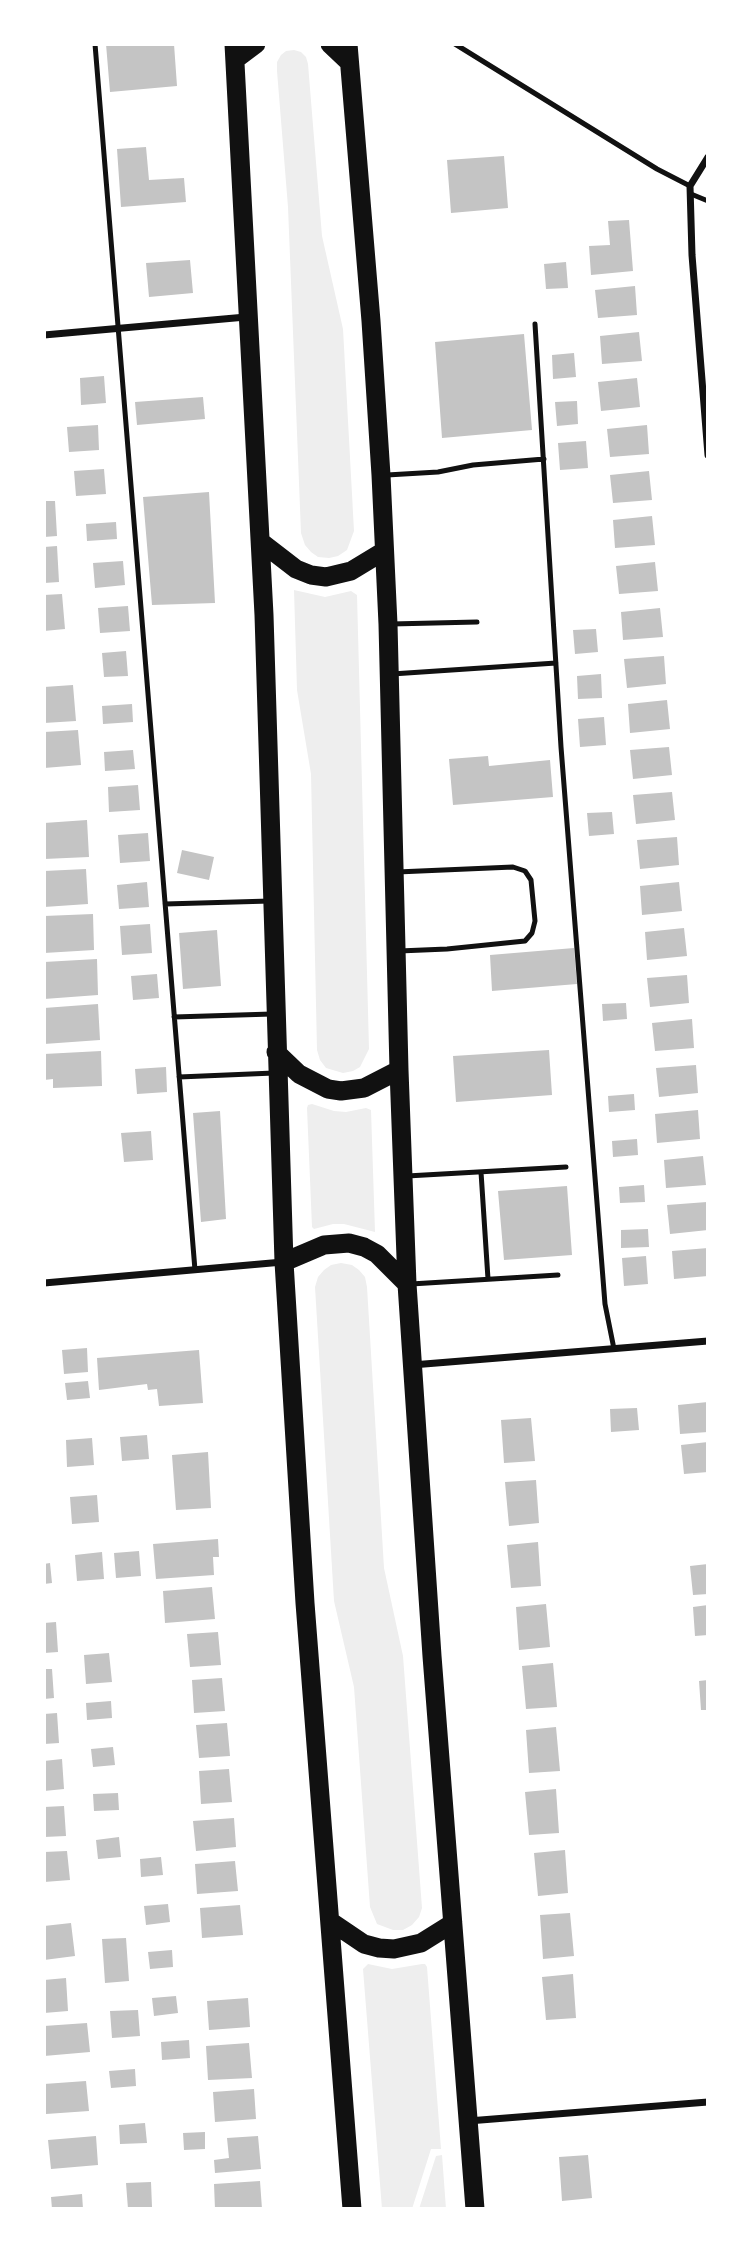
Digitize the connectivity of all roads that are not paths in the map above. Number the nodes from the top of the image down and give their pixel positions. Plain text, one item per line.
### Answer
1 (95, 44) edge
2 (256, 44) edge
3 (331, 44) edge
4 (455, 44) edge
5 (235, 51) edge
6 (349, 53) edge
7 (708, 157) edge
8 (690, 190) junction
9 (708, 201) edge
10 (250, 317) junction
11 (535, 324) dead end
12 (119, 328) junction
13 (44, 335) edge
14 (708, 455) edge
15 (544, 459) junction
16 (381, 475) junction
17 (261, 542) junction
18 (384, 551) junction
19 (478, 622) dead end
20 (387, 624) junction
21 (556, 663) junction
22 (389, 674) junction
23 (393, 872) junction
24 (272, 901) junction
25 (164, 904) junction
26 (396, 951) junction
27 (275, 1014) junction
28 (174, 1017) junction
29 (276, 1052) junction
30 (399, 1070) junction
31 (277, 1073) junction
32 (179, 1077) junction
33 (566, 1167) dead end
34 (481, 1172) junction
35 (404, 1176) junction
36 (284, 1262) junction
37 (195, 1270) junction
38 (558, 1275) dead end
39 (488, 1279) junction
40 (44, 1283) edge
41 (407, 1284) junction
42 (708, 1341) edge
43 (614, 1349) junction
44 (412, 1365) junction
45 (330, 1921) junction
46 (453, 1923) junction
47 (708, 2102) edge
48 (468, 2120) junction
49 (352, 2209) edge
50 (475, 2209) edge

1 - 12 lane
2 - 5 highway
3 - 6 highway
4 - 8 lane
5 - 10 highway
6 - 16 highway
7 - 8 street
8 - 9 lane
8 - 14 street
10 - 12 street
10 - 17 highway
11 - 15 lane
12 - 13 street
12 - 25 lane
15 - 16 lane
15 - 21 lane
16 - 18 highway
17 - 18 highway
17 - 24 highway
18 - 20 highway
19 - 20 lane
20 - 22 highway
21 - 22 lane
21 - 43 lane
22 - 23 highway
23 - 26 highway
23 - 26 lane
24 - 25 lane
24 - 27 highway
25 - 28 lane
26 - 30 highway
27 - 28 lane
27 - 29 highway
28 - 32 lane
29 - 30 highway
29 - 31 highway
30 - 35 highway
31 - 32 lane
31 - 36 highway
32 - 37 lane
33 - 34 lane
34 - 35 lane
34 - 39 lane
35 - 41 highway
36 - 37 street
36 - 41 highway
36 - 45 highway
37 - 40 street
38 - 39 lane
39 - 41 lane
41 - 44 highway
42 - 43 street
43 - 44 street
44 - 46 highway
45 - 46 highway
45 - 49 highway
46 - 48 highway
47 - 48 street
48 - 50 highway

